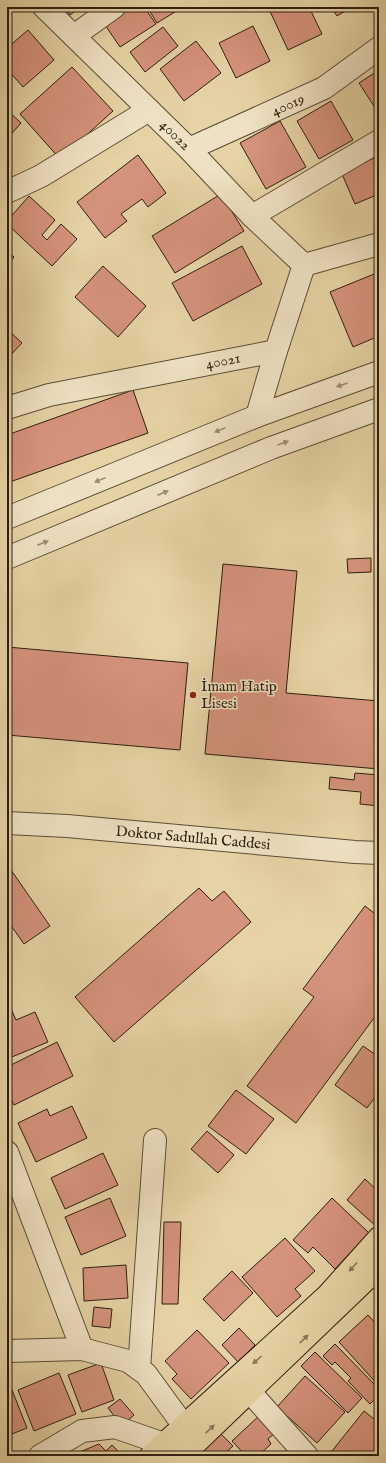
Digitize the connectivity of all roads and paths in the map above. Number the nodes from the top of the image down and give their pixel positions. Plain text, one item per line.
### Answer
1 (44, 7) edge
2 (114, 7) edge
3 (74, 36) junction
4 (379, 48) edge
5 (149, 110) junction
6 (379, 140) edge
7 (189, 150) junction
8 (7, 192) edge
9 (252, 216) junction
10 (379, 244) edge
11 (304, 265) junction
12 (276, 351) junction
13 (379, 372) edge
14 (7, 408) edge
15 (379, 409) edge
16 (257, 416) junction
17 (7, 518) edge
18 (7, 558) edge
19 (7, 823) edge
20 (379, 853) edge
21 (155, 1140) dead end
22 (7, 1152) edge
23 (379, 1238) edge
24 (379, 1267) edge
25 (82, 1349) junction
26 (7, 1351) edge
27 (139, 1369) junction
28 (250, 1392) junction
29 (184, 1426) junction
30 (158, 1450) edge
31 (40, 1456) edge
32 (182, 1456) edge
33 (307, 1456) edge

1 - 3 street, 40022
2 - 3 street
3 - 5 street, 40022
4 - 7 street, 40019
5 - 7 street, 40022
5 - 8 street
6 - 9 street
7 - 9 street, 40022
9 - 11 street, 40022
10 - 11 street
11 - 12 street
12 - 14 street, 40021
12 - 16 street
13 -> 16 street
18 -> 15 street
16 -> 17 street
19 - 20 street, Doktor Sadullah Caddesi
21 - 27 street
22 - 25 street
23 -> 29 main road
28 -> 24 main road
25 - 26 street
25 - 27 street
27 - 29 street
32 -> 28 main road
28 - 33 street
29 - 30 main road
30 - 31 street

